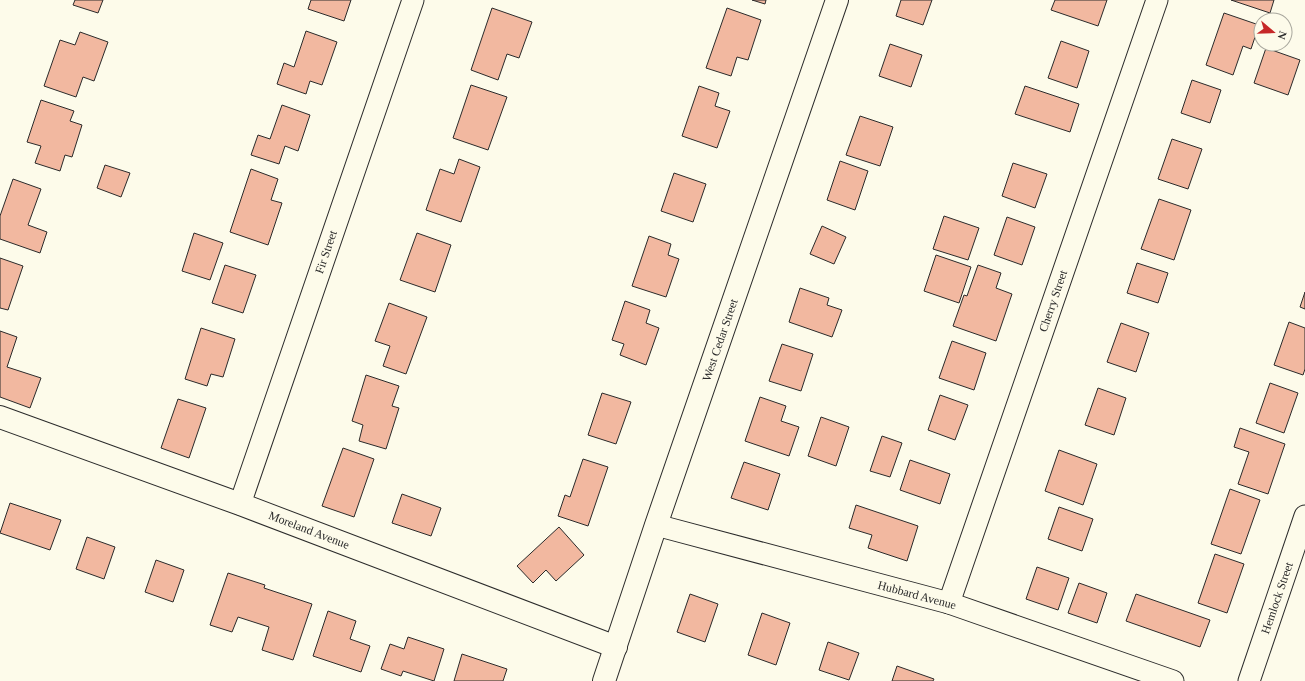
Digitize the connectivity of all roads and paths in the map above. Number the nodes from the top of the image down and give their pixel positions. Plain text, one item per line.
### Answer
1 (413, 0) edge
2 (837, 0) edge
3 (1157, 0) edge
4 (0, 417) edge
5 (240, 504) junction
6 (1305, 516) edge
7 (656, 525) junction
8 (950, 603) junction
9 (616, 647) junction
10 (604, 681) edge
11 (1173, 681) edge
12 (1249, 681) edge

1 - 5 street, Fir Street
2 - 7 street, West Cedar Street
3 - 8 street, Cherry Street
4 - 5 street, Moreland Avenue
5 - 9 street, Moreland Avenue
6 - 12 street, Hemlock Street
7 - 8 street, Hubbard Avenue
7 - 9 street, West Cedar Street
8 - 11 street, Hubbard Avenue
9 - 10 street, West Cedar Street

